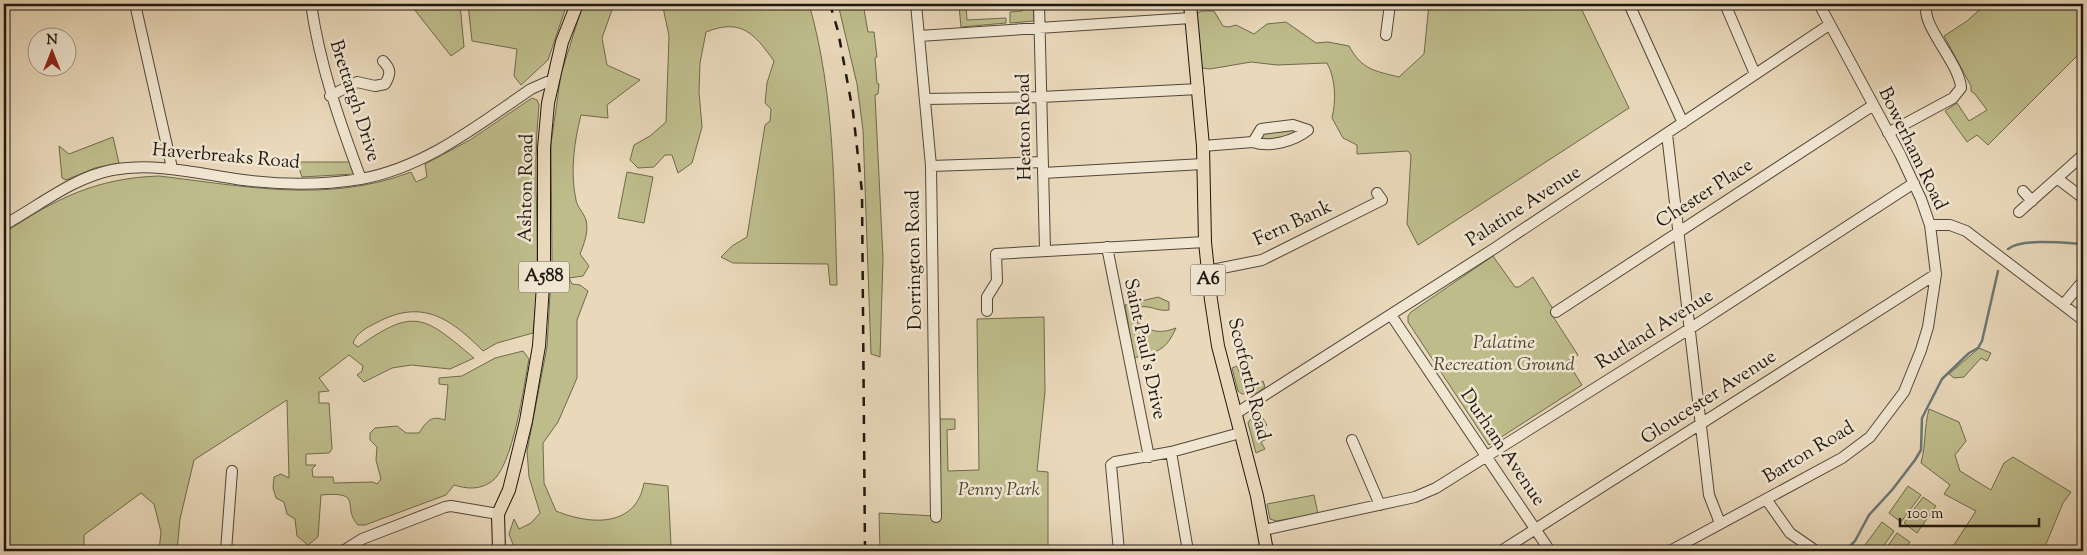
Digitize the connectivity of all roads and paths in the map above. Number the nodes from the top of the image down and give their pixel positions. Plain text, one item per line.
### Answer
1 (135, 4) edge
2 (310, 4) edge
3 (577, 4) edge
4 (916, 4) edge
5 (1039, 4) edge
6 (1190, 4) edge
7 (1390, 4) edge
8 (1629, 4) edge
9 (1725, 4) edge
10 (1819, 4) edge
11 (1926, 7) edge
12 (1191, 18) junction
13 (1830, 25) junction
14 (1040, 29) junction
15 (1386, 35) dead end
16 (919, 36) junction
17 (383, 61) dead end
18 (1755, 74) junction
19 (553, 83) junction
20 (1199, 89) junction
21 (330, 96) junction
22 (1041, 96) junction
23 (925, 99) junction
24 (1872, 106) junction
25 (1683, 123) junction
26 (1888, 133) junction
27 (1667, 134) junction
28 (1253, 142) dead end
29 (1203, 146) junction
30 (2083, 156) edge
31 (1043, 162) junction
32 (1203, 164) junction
33 (931, 166) junction
34 (172, 168) junction
35 (1043, 173) junction
36 (361, 179) junction
37 (2058, 179) junction
38 (1914, 183) junction
39 (2023, 191) dead end
40 (1377, 193) dead end
41 (2083, 198) edge
42 (2032, 201) junction
43 (2019, 212) dead end
44 (4, 225) edge
45 (1930, 225) junction
46 (1678, 232) junction
47 (1205, 242) junction
48 (1107, 247) junction
49 (1045, 250) junction
50 (1207, 271) junction
51 (1936, 274) junction
52 (2083, 281) edge
53 (2063, 305) junction
54 (987, 310) dead end
55 (1556, 312) dead end
56 (1391, 314) junction
57 (2083, 320) edge
58 (1689, 329) junction
59 (1235, 414) junction
60 (1700, 426) junction
61 (1240, 433) junction
62 (1352, 440) dead end
63 (1171, 452) junction
64 (1149, 457) junction
65 (1487, 457) junction
66 (232, 470) dead end
67 (1766, 499) junction
68 (1380, 505) junction
69 (498, 514) junction
70 (936, 517) dead end
71 (1720, 524) junction
72 (1535, 529) junction
73 (1264, 530) junction
74 (226, 551) edge
75 (343, 551) edge
76 (499, 551) edge
77 (1119, 551) edge
78 (1188, 551) edge
79 (1267, 551) edge
80 (1500, 551) edge
81 (1550, 551) edge
82 (1670, 551) edge
83 (1816, 551) edge

1 - 34 street
2 - 21 street, Brettargh Drive
3 - 19 main road, Ashton Road / A588
4 - 16 street, Dorrington Road
5 - 14 street, Heaton Road
6 - 12 main road, Scotforth Road / A6
7 - 15 street
8 - 25 street
9 - 18 street
10 - 13 street, Bowerham Road
11 - 26 street
12 - 14 street
12 - 20 main road, Scotforth Road / A6
13 - 18 street, Palatine Avenue
13 - 24 street, Bowerham Road
14 - 16 street
14 - 22 street, Heaton Road
16 - 23 street, Dorrington Road
17 - 21 street
18 - 25 street, Palatine Avenue
19 - 36 street, Haverbreaks Road
19 - 69 main road, Ashton Road / A588
20 - 22 street
20 - 29 main road, Scotforth Road / A6
21 - 36 street, Brettargh Drive
22 - 23 street
22 - 31 street, Heaton Road
23 - 33 street, Dorrington Road
24 - 26 street, Bowerham Road
24 - 46 street, Chester Place
25 - 27 street, Palatine Avenue
26 - 38 street, Bowerham Road
27 - 46 street
27 - 56 street, Palatine Avenue
28 - 29 street
29 - 32 main road, Scotforth Road / A6
30 - 37 street
31 - 33 street
31 - 35 street, Heaton Road
32 - 35 street
32 - 47 main road, Scotforth Road / A6
33 - 70 street, Dorrington Road
34 - 36 street, Haverbreaks Road
34 - 44 street, Haverbreaks Road
35 - 49 street, Heaton Road
37 - 41 street
37 - 42 street
38 - 45 street, Bowerham Road
38 - 58 street, Rutland Avenue
39 - 42 street
40 - 50 street, Fern Bank
42 - 43 street
45 - 51 street, Barton Road
45 - 53 street, Bowerham Road
46 - 55 street, Chester Place
46 - 58 street
47 - 48 street
47 - 50 main road, Scotforth Road / A6
48 - 49 street
48 - 64 street, Saint Paul's Drive
49 - 54 street
50 - 59 main road, Scotforth Road / A6
51 - 60 street, Gloucester Avenue
51 - 67 street, Barton Road
52 - 53 street
53 - 57 street, Bowerham Road
56 - 59 street, Palatine Avenue
56 - 65 street, Durham Avenue
58 - 60 street
58 - 65 street, Rutland Avenue
59 - 61 main road, Scotforth Road / A6
60 - 71 street
60 - 72 street, Gloucester Avenue
61 - 63 street
61 - 73 main road, Scotforth Road / A6
62 - 68 street
63 - 64 street
63 - 78 street
64 - 77 street
65 - 68 street, Rutland Avenue
65 - 72 street, Durham Avenue
66 - 74 street
67 - 71 street, Barton Road
67 - 83 street
68 - 73 street, Rutland Avenue
69 - 75 street
69 - 76 main road, Ashton Road / A588
71 - 82 street, Barton Road
72 - 80 street, Gloucester Avenue
72 - 81 street, Durham Avenue
73 - 79 main road, Scotforth Road / A6

